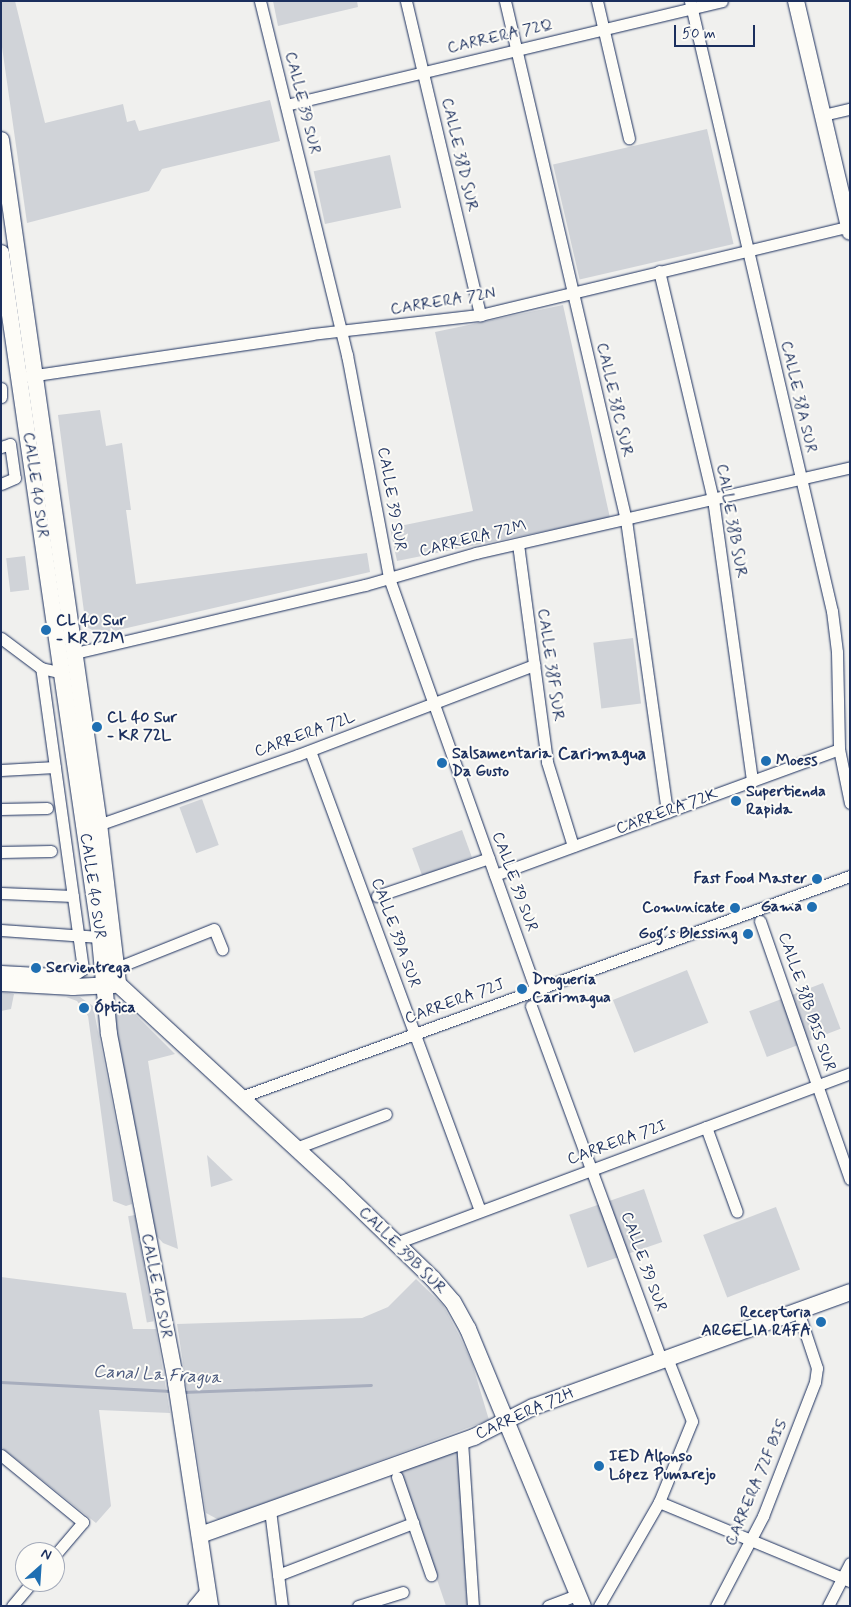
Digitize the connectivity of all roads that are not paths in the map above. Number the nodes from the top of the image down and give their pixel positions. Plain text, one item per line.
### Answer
1 (260, 1) edge
2 (406, 1) edge
3 (505, 1) edge
4 (597, 1) edge
5 (722, 1) edge
6 (796, 1) edge
7 (691, 5) edge
8 (604, 29) junction
9 (516, 50) junction
10 (423, 72) junction
11 (286, 105) junction
12 (850, 109) edge
13 (823, 115) junction
14 (630, 138) dead end
15 (1, 140) edge
16 (844, 179) edge
17 (849, 228) edge
18 (747, 250) junction
19 (1, 253) edge
20 (660, 271) junction
21 (572, 292) junction
22 (480, 315) junction
23 (341, 331) junction
24 (35, 376) junction
25 (20, 380) junction
26 (6, 446) edge
27 (850, 467) edge
28 (800, 478) junction
29 (1, 484) edge
30 (713, 499) junction
31 (626, 520) junction
32 (518, 544) junction
33 (389, 578) junction
34 (1, 638) edge
35 (75, 653) junction
36 (534, 665) junction
37 (41, 668) junction
38 (62, 674) junction
39 (434, 704) junction
40 (844, 706) edge
41 (839, 749) junction
42 (310, 751) junction
43 (55, 767) junction
44 (1, 770) edge
45 (752, 781) junction
46 (850, 803) edge
47 (47, 808) dead end
48 (1, 809) edge
49 (667, 812) junction
50 (92, 827) junction
51 (573, 846) junction
52 (51, 851) dead end
53 (1, 852) edge
54 (489, 858) junction
55 (495, 875) junction
56 (850, 876) edge
57 (1, 893) edge
58 (73, 896) junction
59 (377, 896) dead end
60 (760, 921) dead end
61 (1, 930) edge
62 (79, 935) junction
63 (100, 937) junction
64 (222, 949) dead end
65 (1, 971) edge
66 (116, 971) junction
67 (1, 983) edge
68 (536, 990) junction
69 (531, 1006) dead end
70 (415, 1033) junction
71 (850, 1073) edge
72 (818, 1085) junction
73 (241, 1097) junction
74 (386, 1114) dead end
75 (706, 1127) junction
76 (296, 1148) junction
77 (591, 1170) junction
78 (850, 1178) edge
79 (480, 1211) junction
80 (737, 1212) dead end
81 (396, 1243) junction
82 (850, 1292) edge
83 (798, 1311) junction
84 (664, 1359) junction
85 (505, 1423) junction
86 (462, 1441) junction
87 (1, 1455) edge
88 (397, 1477) dead end
89 (659, 1502) junction
90 (270, 1510) junction
91 (413, 1523) junction
92 (200, 1535) junction
93 (752, 1540) junction
94 (65, 1543) edge
95 (850, 1563) edge
96 (431, 1574) dead end
97 (278, 1575) junction
98 (846, 1580) edge
99 (208, 1588) junction
100 (24, 1592) edge
101 (403, 1592) dead end
102 (580, 1601) edge
103 (12, 1606) edge
104 (193, 1606) edge
105 (210, 1606) edge
106 (282, 1606) edge
107 (358, 1606) edge
108 (473, 1606) edge
109 (548, 1606) edge
110 (599, 1606) edge
111 (716, 1606) edge
112 (828, 1606) edge

1 - 11 street, CALLE 39 SUR
2 - 10 street, CALLE 38D SUR
3 - 9 street, CALLE 38C SUR
4 - 8 street
5 - 7 street, CARRERA 72Q
6 - 13 street
7 - 8 street, CARRERA 72Q
7 - 18 street, CALLE 38A SUR
8 - 9 street, CARRERA 72Q
8 - 14 street
9 - 10 street, CARRERA 72Q
9 - 21 street, CALLE 38C SUR
10 - 11 street, CARRERA 72Q
10 - 22 street, CALLE 38D SUR
11 - 23 street, CALLE 39 SUR
12 - 13 street
13 - 16 street
15 - 24 street, CALLE 40 SUR
16 - 17 street
17 - 18 street, CARRERA 72N
18 - 20 street, CARRERA 72N
18 - 28 street, CALLE 38A SUR
19 - 25 street, CALLE 40 SUR
20 - 21 street, CARRERA 72N
20 - 30 street, CALLE 38B SUR
21 - 22 street, CARRERA 72N
21 - 31 street, CALLE 38C SUR
22 - 23 street, CARRERA 72N
23 - 24 street, CARRERA 72N
23 - 33 street, CALLE 39 SUR
24 - 25 street
24 - 35 street, CALLE 40 SUR
25 - 38 street, CALLE 40 SUR
26 - 29 street, CALLE 40 SUR
27 - 28 street, CARRERA 72M
28 - 30 street, CARRERA 72M
28 - 40 street, CALLE 38A SUR
30 - 31 street, CARRERA 72M
30 - 45 street, CALLE 38B SUR
31 - 32 street, CARRERA 72M
31 - 49 street, CALLE 38C SUR
32 - 33 street, CARRERA 72M
32 - 36 street, CALLE 38F SUR
33 - 35 street, CARRERA 72M
33 - 39 street, CALLE 39 SUR
34 - 37 street
35 - 50 street, CALLE 40 SUR
36 - 39 street, CARRERA 72L
36 - 51 street, CALLE 38F SUR
37 - 38 street
37 - 43 street, CALLE 40 SUR
38 - 50 street, CALLE 40 SUR
39 - 42 street, CARRERA 72L
39 - 54 street, CALLE 39 SUR
40 - 41 street, CALLE 38A SUR
41 - 45 street, CARRERA 72K
41 - 46 street, CALLE 38A SUR
42 - 50 street, CARRERA 72L
42 - 70 street, CALLE 39A SUR
43 - 44 street
43 - 58 street, CALLE 40 SUR
45 - 49 street, CARRERA 72K
47 - 48 street
49 - 51 street, CARRERA 72K
50 - 63 street, CALLE 40 SUR
50 - 66 street, CALLE 40 SUR
51 - 55 street, CARRERA 72K
52 - 53 street
54 - 55 street, CALLE 39 SUR
54 - 59 street
55 - 68 street, CALLE 39 SUR
56 - 68 street, CARRERA 72J
57 - 58 street
58 - 62 street, CALLE 40 SUR
60 - 72 street, CALLE 38B BIS SUR
61 - 62 street
62 - 63 street
62 - 65 street, CALLE 40 SUR
63 - 66 street, CALLE 40 SUR
64 - 66 street
66 - 67 street
66 - 73 street, CALLE 39B SUR
66 - 92 street, CALLE 40 SUR
68 - 70 street, CARRERA 72J
69 - 77 street, CALLE 39 SUR
70 - 73 street, CARRERA 72J
70 - 79 street, CALLE 39A SUR
71 - 72 street, CARRERA 72I
72 - 75 street, CARRERA 72I
72 - 78 street, CALLE 38B BIS SUR
73 - 76 street, CALLE 39B SUR
74 - 76 street
75 - 77 street, CARRERA 72I
75 - 80 street
76 - 81 street, CALLE 39B SUR
77 - 79 street, CARRERA 72I
77 - 84 street, CALLE 39 SUR
79 - 81 street, CARRERA 72I
81 - 85 street, CALLE 39B SUR
82 - 83 street, CARRERA 72H
83 - 84 street, CARRERA 72H
83 - 93 street, CARRERA 72F BIS
84 - 85 street, CARRERA 72H
84 - 89 street, CALLE 39 SUR
85 - 86 street, CARRERA 72H
85 - 102 street, CALLE 39B SUR
86 - 90 street, CARRERA 72H
86 - 108 street
87 - 94 street
88 - 91 street
89 - 93 street
89 - 110 street
90 - 92 street, CARRERA 72H
90 - 97 street
91 - 96 street
91 - 97 street
92 - 99 street, CALLE 40 SUR
93 - 98 street
93 - 111 street, CARRERA 72F BIS
95 - 98 street
97 - 106 street
98 - 112 street
99 - 104 street
99 - 105 street, CALLE 40 SUR
100 - 103 street
101 - 107 street
102 - 109 street

